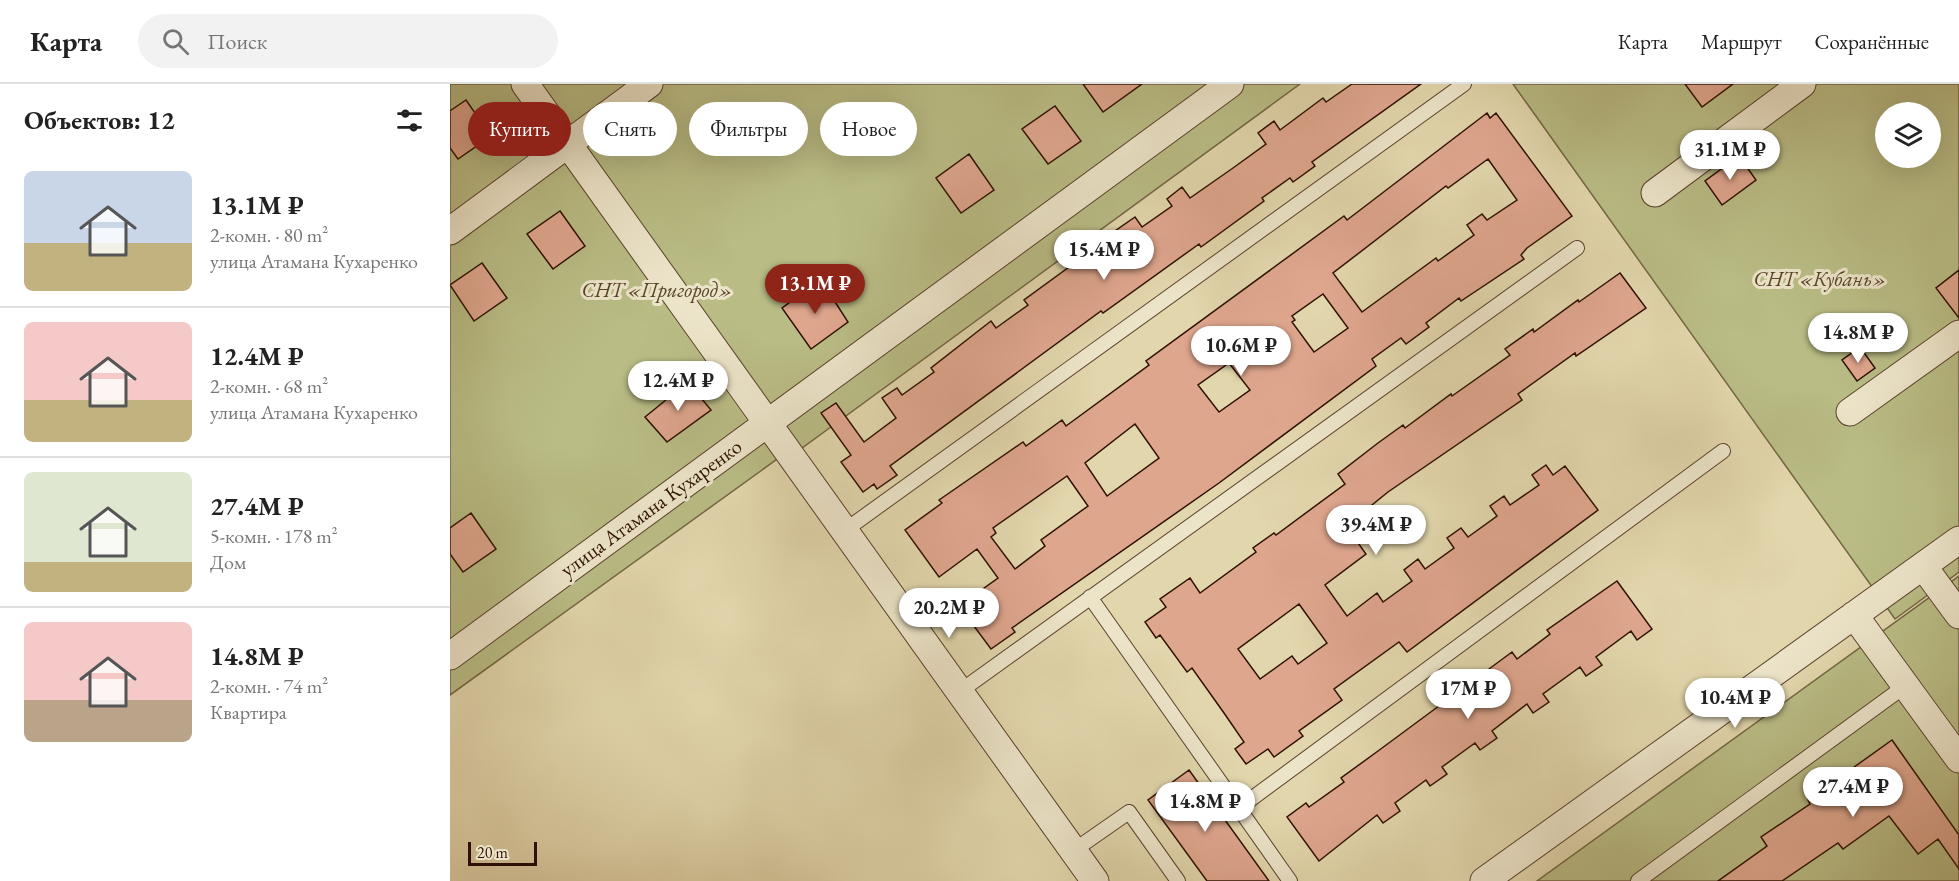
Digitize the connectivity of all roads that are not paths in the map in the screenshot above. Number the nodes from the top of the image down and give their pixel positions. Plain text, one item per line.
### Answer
1 (525, 84) edge
2 (649, 84) edge
3 (1230, 84) edge
4 (1464, 84) edge
5 (1802, 84) edge
6 (538, 102) edge
7 (571, 143) edge
8 (571, 148) edge
9 (554, 156) edge
10 (1655, 193) dead end
11 (450, 231) edge
12 (1577, 248) dead end
13 (1959, 334) edge
14 (1850, 412) dead end
15 (767, 424) junction
16 (1723, 451) dead end
17 (844, 531) junction
18 (1959, 540) edge
19 (1923, 566) junction
20 (1090, 597) junction
21 (1854, 615) junction
22 (1959, 615) edge
23 (450, 656) edge
24 (1905, 686) junction
25 (959, 692) junction
26 (1959, 759) edge
27 (1239, 808) junction
28 (1073, 851) junction
29 (1095, 881) edge
30 (1178, 881) edge
31 (1290, 881) edge
32 (1484, 881) edge
33 (1638, 881) edge

1 - 6 street
2 - 7 street
3 - 15 street, улица Атамана Кухаренко
4 - 17 lane
5 - 10 street
8 - 15 street
9 - 11 street
12 - 20 lane
13 - 14 street
15 - 17 street
15 - 23 street, улица Атамана Кухаренко
16 - 27 lane
17 - 25 street
18 - 19 street
19 - 21 street
19 - 22 street
20 - 25 lane
20 - 27 lane
21 - 24 street
21 - 32 street
24 - 26 street
24 - 33 lane
25 - 28 street
27 - 31 lane
28 - 29 street
28 - 30 lane

